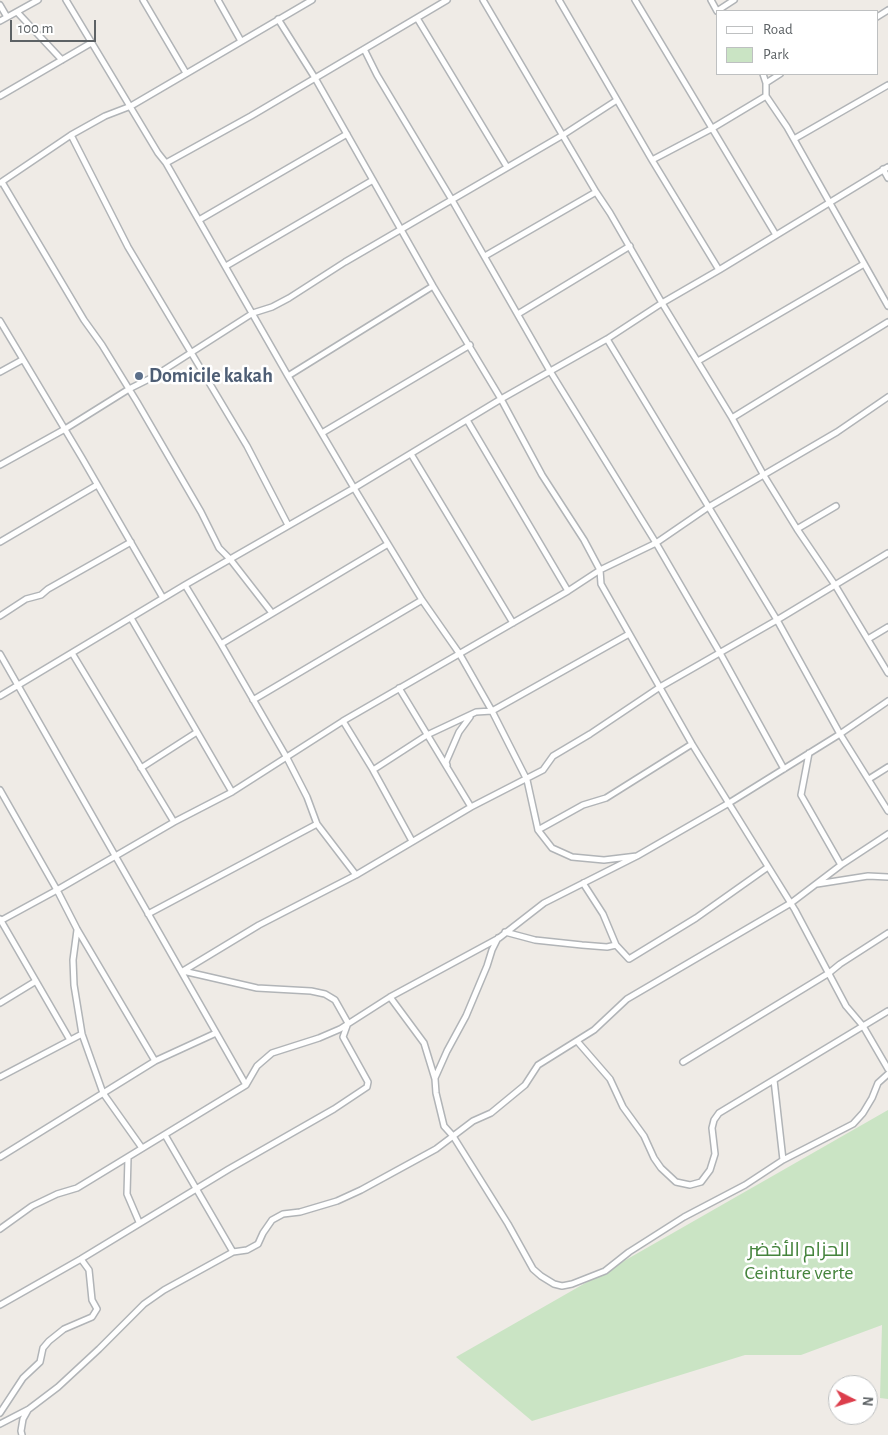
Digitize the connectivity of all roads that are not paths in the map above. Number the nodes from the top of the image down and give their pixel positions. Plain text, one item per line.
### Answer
1 (38, 0) edge
2 (66, 0) edge
3 (143, 0) edge
4 (218, 0) edge
5 (312, 0) edge
6 (447, 0) edge
7 (483, 0) edge
8 (559, 0) edge
9 (635, 0) edge
10 (734, 0) edge
11 (0, 5) edge
12 (719, 10) edge
13 (17, 12) junction
14 (7, 17) junction
15 (417, 18) junction
16 (278, 19) junction
17 (0, 22) edge
18 (242, 41) junction
19 (91, 43) junction
20 (364, 49) junction
21 (62, 60) junction
22 (186, 73) junction
23 (763, 75) edge
24 (778, 75) edge
25 (315, 78) junction
26 (766, 82) junction
27 (888, 85) edge
28 (0, 96) edge
29 (766, 96) junction
30 (617, 100) junction
31 (131, 106) junction
32 (711, 130) junction
33 (347, 134) junction
34 (71, 135) junction
35 (563, 135) junction
36 (794, 139) junction
37 (652, 160) junction
38 (166, 163) junction
39 (507, 167) junction
40 (886, 168) edge
41 (888, 178) edge
42 (374, 180) junction
43 (1, 182) edge
44 (596, 192) junction
45 (452, 200) junction
46 (830, 202) junction
47 (199, 220) junction
48 (401, 229) junction
49 (776, 235) junction
50 (630, 246) junction
51 (484, 256) junction
52 (864, 264) junction
53 (226, 266) junction
54 (719, 270) junction
55 (433, 286) junction
56 (662, 303) junction
57 (888, 306) edge
58 (253, 313) junction
59 (518, 314) junction
60 (0, 321) edge
61 (888, 322) edge
62 (607, 339) junction
63 (470, 346) junction
64 (191, 354) junction
65 (22, 360) junction
66 (698, 361) junction
67 (550, 371) junction
68 (0, 372) edge
69 (288, 376) junction
70 (128, 389) junction
71 (888, 397) edge
72 (501, 399) junction
73 (732, 418) junction
74 (467, 420) junction
75 (64, 429) junction
76 (322, 433) junction
77 (411, 454) junction
78 (0, 466) edge
79 (763, 474) junction
80 (97, 485) junction
81 (354, 488) junction
82 (836, 506) dead end
83 (707, 508) junction
84 (288, 525) junction
85 (797, 529) junction
86 (0, 542) edge
87 (131, 542) junction
88 (656, 543) junction
89 (388, 544) junction
90 (888, 553) edge
91 (230, 559) junction
92 (600, 570) junction
93 (835, 584) junction
94 (185, 585) junction
95 (568, 591) junction
96 (164, 598) junction
97 (422, 600) junction
98 (272, 613) junction
99 (0, 616) edge
100 (131, 618) junction
101 (777, 620) junction
102 (512, 623) junction
103 (888, 627) edge
104 (629, 634) junction
105 (868, 640) junction
106 (221, 644) junction
107 (72, 653) junction
108 (459, 653) junction
109 (720, 653) junction
110 (0, 654) edge
111 (888, 673) edge
112 (19, 685) junction
113 (660, 687) junction
114 (399, 688) junction
115 (0, 696) edge
116 (253, 700) junction
117 (888, 701) edge
118 (492, 711) junction
119 (472, 715) junction
120 (343, 721) junction
121 (197, 732) junction
122 (840, 734) junction
123 (427, 735) junction
124 (692, 744) junction
125 (809, 753) junction
126 (287, 758) junction
127 (888, 767) edge
128 (141, 768) junction
129 (449, 769) junction
130 (784, 769) junction
131 (373, 770) junction
132 (869, 778) junction
133 (527, 780) junction
134 (0, 790) edge
135 (232, 792) junction
136 (729, 803) junction
137 (471, 807) junction
138 (888, 810) edge
139 (174, 822) junction
140 (317, 824) junction
141 (538, 830) junction
142 (888, 834) edge
143 (412, 841) junction
144 (115, 855) junction
145 (637, 856) junction
146 (841, 865) junction
147 (768, 867) junction
148 (356, 876) junction
149 (888, 877) edge
150 (583, 883) junction
151 (815, 884) junction
152 (57, 890) junction
153 (791, 903) junction
154 (148, 914) junction
155 (0, 920) edge
156 (77, 929) junction
157 (506, 932) junction
158 (888, 933) edge
159 (499, 938) junction
160 (616, 945) junction
161 (182, 971) junction
162 (829, 973) junction
163 (36, 981) junction
164 (390, 997) junction
165 (0, 1003) edge
166 (888, 1011) edge
167 (348, 1023) junction
168 (863, 1026) junction
169 (216, 1033) junction
170 (82, 1034) junction
171 (70, 1040) junction
172 (577, 1041) junction
173 (155, 1061) junction
174 (683, 1062) dead end
175 (888, 1069) edge
176 (888, 1074) edge
177 (0, 1077) edge
178 (435, 1079) junction
179 (774, 1080) junction
180 (246, 1085) junction
181 (103, 1093) junction
182 (165, 1135) junction
183 (452, 1136) junction
184 (142, 1148) junction
185 (0, 1157) edge
186 (128, 1158) junction
187 (783, 1160) junction
188 (197, 1188) junction
189 (139, 1222) junction
190 (0, 1229) edge
191 (233, 1252) junction
192 (81, 1259) junction
193 (0, 1305) edge
194 (28, 1409) junction
195 (0, 1413) edge
196 (0, 1424) edge
197 (22, 1435) edge

1 - 13 street
2 - 19 street
3 - 22 street
4 - 18 street
5 - 16 street
6 - 15 street
7 - 35 street
8 - 30 street
9 - 32 street
10 - 12 street
11 - 14 street
13 - 14 street
13 - 21 street
14 - 17 street
15 - 20 street
15 - 39 street
16 - 18 street
16 - 25 street
18 - 22 street
19 - 21 street
19 - 31 street
20 - 25 street
20 - 45 street
21 - 28 street
22 - 31 street
23 - 26 street
24 - 26 street
25 - 33 street
25 - 38 street
26 - 29 street
27 - 36 street
29 - 32 street
29 - 36 street
30 - 35 street
30 - 37 street
31 - 34 street
31 - 38 street
32 - 37 street
32 - 49 street
33 - 42 street
33 - 47 street
34 - 43 street
34 - 64 street
35 - 39 street
35 - 44 street
36 - 46 street
37 - 54 street
38 - 47 street
39 - 45 street
40 - 41 street
40 - 46 street
42 - 48 street
42 - 53 street
43 - 70 street
44 - 50 street
44 - 51 street
45 - 48 street
45 - 51 street
46 - 49 street
46 - 52 street
47 - 53 street
48 - 55 street
48 - 58 street
49 - 54 street
50 - 56 street
50 - 59 street
51 - 59 street
52 - 57 street
52 - 66 street
53 - 58 street
54 - 56 street
55 - 63 street
55 - 69 street
56 - 62 street
56 - 66 street
58 - 64 street
58 - 69 street
59 - 67 street
60 - 65 street
61 - 73 street
62 - 67 street
62 - 83 street
63 - 72 street
63 - 76 street
64 - 70 street
64 - 84 street
65 - 68 street
65 - 75 street
66 - 73 street
67 - 72 street
67 - 88 street
69 - 76 street
70 - 75 street
70 - 91 street
71 - 79 street
72 - 74 street
72 - 92 street
73 - 79 street
74 - 77 street
74 - 95 street
75 - 78 street
75 - 80 street
76 - 81 street
77 - 81 street
77 - 102 street
79 - 83 street
79 - 85 street
80 - 86 street
80 - 87 street
81 - 84 street
81 - 89 street
82 - 85 street
83 - 88 street
83 - 101 street
84 - 91 street
85 - 93 street
87 - 96 street
87 - 99 street
88 - 92 street
88 - 109 street
89 - 97 street
89 - 98 street
90 - 93 street
91 - 94 street
91 - 98 street
92 - 95 street
92 - 104 street
93 - 101 street
93 - 105 street
94 - 96 street
94 - 106 street
95 - 102 street
96 - 100 street
97 - 108 street
97 - 116 street
98 - 106 street
100 - 107 street
100 - 121 street
101 - 109 street
101 - 122 street
102 - 108 street
103 - 105 street
104 - 113 street
104 - 118 street
105 - 111 street
106 - 116 street
107 - 112 street
107 - 128 street
108 - 114 street
108 - 118 street
109 - 113 street
109 - 130 street
110 - 112 street
112 - 115 street
112 - 144 street
113 - 124 street
113 - 133 street
114 - 120 street
114 - 123 street
116 - 126 street
117 - 122 street
118 - 119 street
118 - 133 street
119 - 123 street
119 - 129 street
120 - 126 street
120 - 131 street
121 - 128 street
121 - 135 street
122 - 125 street
122 - 132 street
123 - 129 street
123 - 131 street
124 - 136 street
124 - 141 street
125 - 130 street
125 - 146 street
126 - 135 street
126 - 140 street
127 - 132 street
128 - 139 street
129 - 137 street
130 - 136 street
131 - 143 street
132 - 138 street
133 - 137 street
133 - 141 street
134 - 152 street
135 - 139 street
136 - 145 street
136 - 147 street
137 - 143 street
139 - 144 street
140 - 148 street
140 - 154 street
141 - 145 street
142 - 146 street
143 - 148 street
144 - 152 street
144 - 154 street
145 - 150 street
146 - 151 street
147 - 153 street
147 - 160 street
148 - 161 street
149 - 151 street
150 - 157 street
150 - 160 street
151 - 153 street
152 - 155 street
152 - 156 street
153 - 162 street
153 - 172 street
154 - 161 street
155 - 163 street
156 - 170 street
156 - 173 street
157 - 159 street
157 - 160 street
158 - 162 street
159 - 164 street
159 - 178 street
161 - 167 street
161 - 169 street
162 - 168 street
162 - 174 street
163 - 165 street
163 - 171 street
164 - 167 street
164 - 178 street
166 - 168 street
167 - 180 street
167 - 188 street
168 - 175 street
168 - 179 street
169 - 173 street
169 - 180 street
170 - 171 street
170 - 181 street
171 - 177 street
172 - 179 street
172 - 183 street
173 - 181 street
176 - 187 street
178 - 183 street
179 - 187 street
180 - 182 street
181 - 184 street
181 - 185 street
182 - 184 street
182 - 188 street
183 - 187 street
183 - 191 street
184 - 186 street
186 - 189 street
186 - 190 street
188 - 189 street
188 - 191 street
189 - 192 street
191 - 194 street
192 - 193 street
192 - 195 street
194 - 196 street
194 - 197 street

